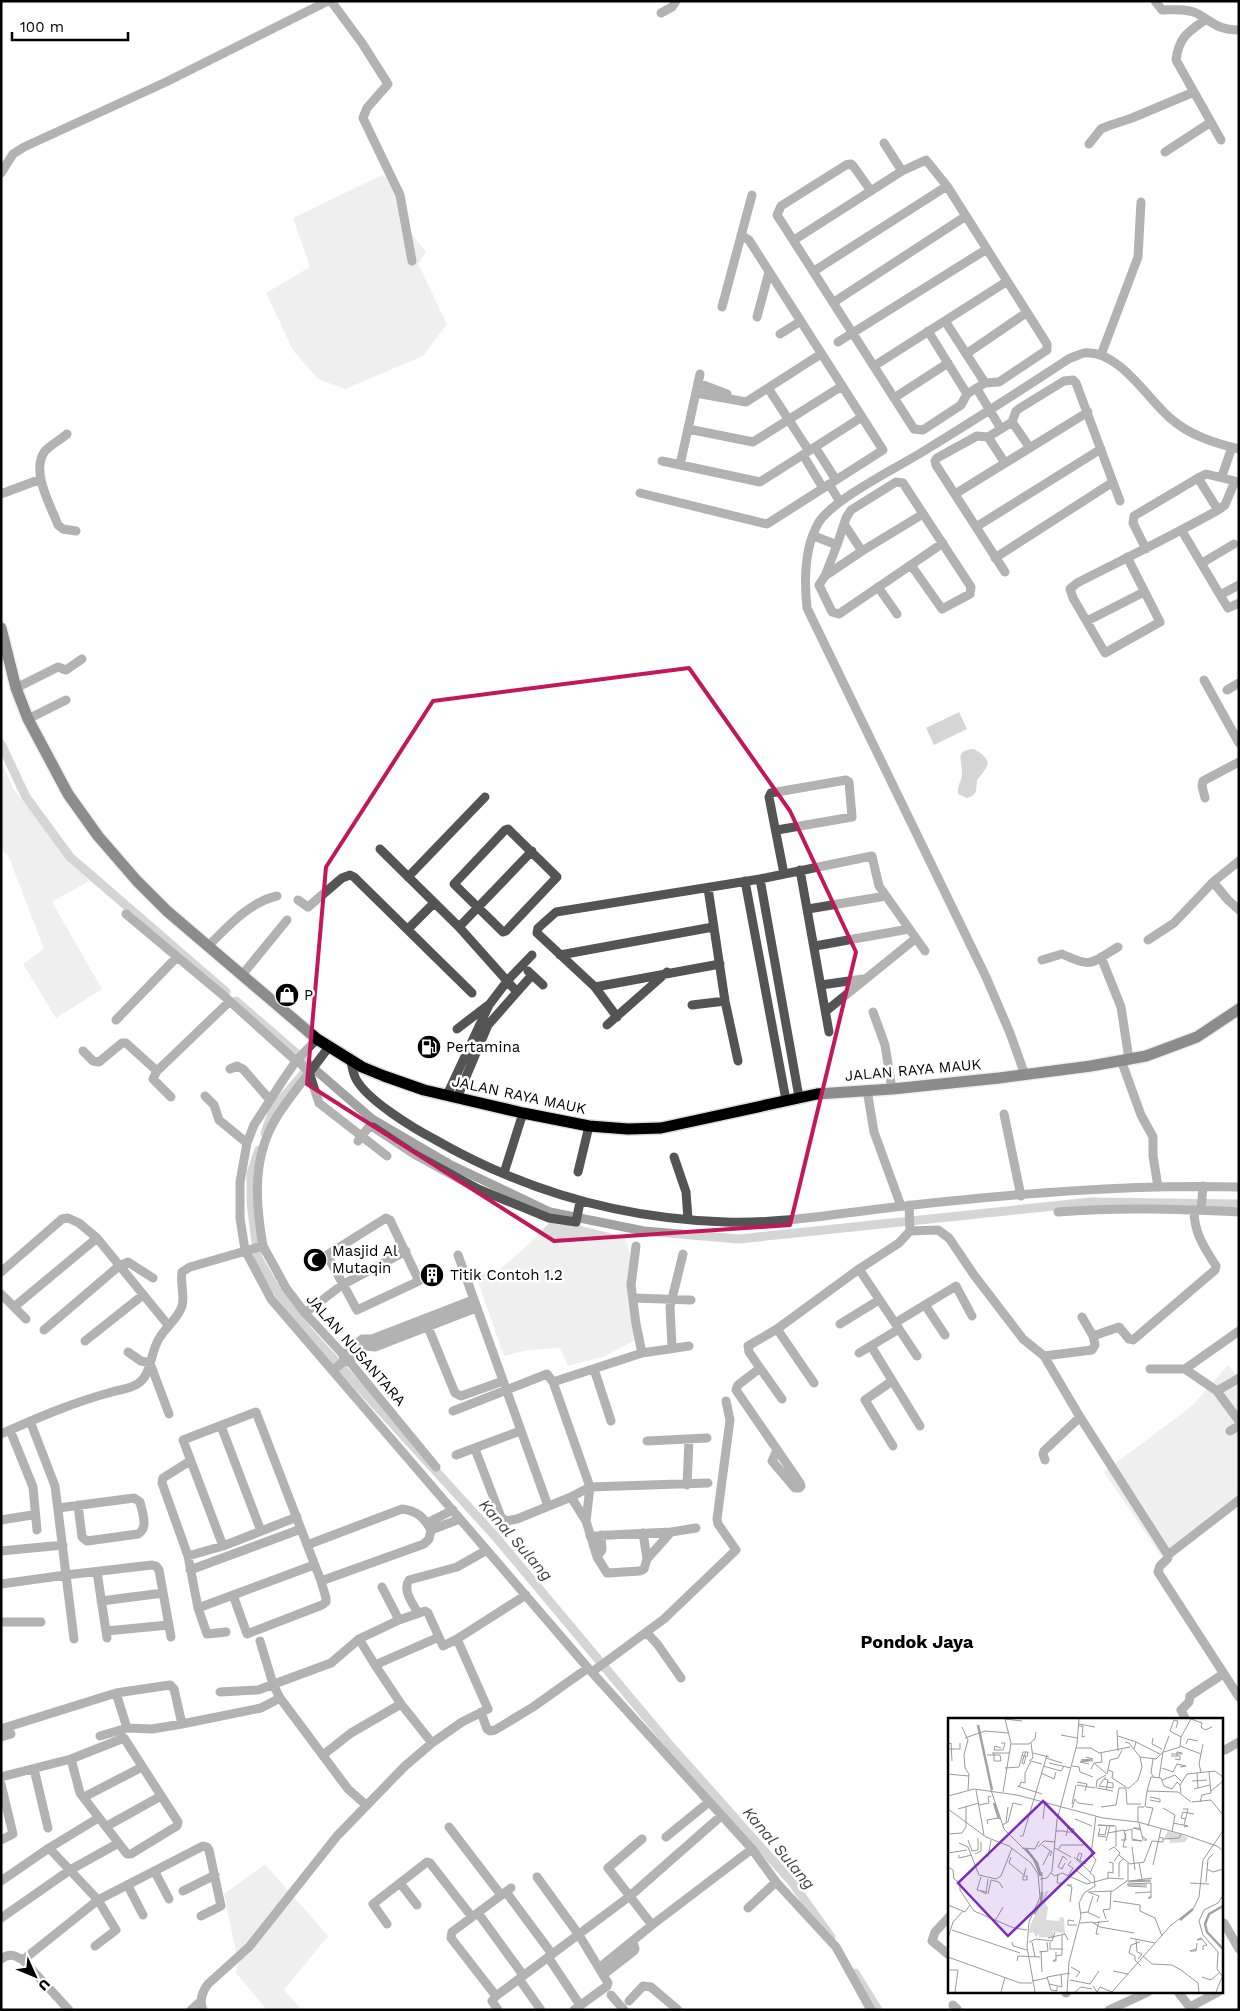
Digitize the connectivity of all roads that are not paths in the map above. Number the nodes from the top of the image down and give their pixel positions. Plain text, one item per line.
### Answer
1 (330, 1) edge
2 (676, 1) edge
3 (1155, 1) edge
4 (661, 13) dead end
5 (1205, 20) junction
6 (1239, 30) edge
7 (1194, 92) junction
8 (1210, 122) junction
9 (1221, 140) dead end
10 (884, 143) dead end
11 (1089, 144) dead end
12 (1165, 152) dead end
13 (902, 171) junction
14 (1, 173) edge
15 (947, 186) junction
16 (871, 191) junction
17 (752, 195) dead end
18 (1141, 202) dead end
19 (966, 216) junction
20 (741, 235) junction
21 (794, 240) junction
22 (987, 249) junction
23 (412, 261) dead end
24 (814, 271) junction
25 (769, 272) junction
26 (1006, 282) junction
27 (834, 302) junction
28 (722, 307) dead end
29 (1026, 313) junction
30 (757, 318) dead end
31 (801, 321) junction
32 (945, 321) junction
33 (928, 331) junction
34 (853, 333) junction
35 (780, 334) dead end
36 (838, 342) dead end
37 (821, 354) junction
38 (966, 354) junction
39 (1101, 355) junction
40 (948, 363) junction
41 (874, 366) junction
42 (985, 383) junction
43 (842, 386) junction
44 (768, 388) junction
45 (976, 389) junction
46 (696, 393) junction
47 (967, 394) junction
48 (894, 398) junction
49 (746, 402) junction
50 (989, 411) junction
51 (1088, 412) junction
52 (862, 417) junction
53 (788, 419) junction
54 (1012, 422) junction
55 (688, 429) junction
56 (1002, 429) junction
57 (67, 434) dead end
58 (988, 437) junction
59 (1030, 448) junction
60 (1235, 448) edge
61 (1102, 449) junction
62 (809, 451) junction
63 (662, 461) dead end
64 (1005, 463) junction
65 (680, 465) junction
66 (1222, 476) junction
67 (1198, 478) junction
68 (41, 479) junction
69 (1237, 480) edge
70 (1113, 482) junction
71 (830, 484) junction
72 (640, 493) dead end
73 (1, 494) edge
74 (955, 494) junction
75 (1120, 501) dead end
76 (840, 502) junction
77 (1218, 510) junction
78 (923, 514) junction
79 (844, 524) junction
80 (976, 527) junction
81 (76, 531) dead end
82 (1182, 531) junction
83 (814, 536) junction
84 (943, 544) junction
85 (1234, 544) dead end
86 (837, 545) junction
87 (1146, 549) junction
88 (862, 551) junction
89 (1127, 557) junction
90 (995, 558) junction
91 (1202, 563) junction
92 (911, 565) junction
93 (1005, 572) dead end
94 (825, 576) junction
95 (878, 587) junction
96 (1238, 587) edge
97 (1144, 592) junction
98 (1220, 595) junction
99 (1239, 603) edge
100 (897, 614) dead end
101 (1086, 621) junction
102 (1, 628) edge
103 (82, 659) dead end
104 (1204, 680) dead end
105 (1239, 683) edge
106 (16, 688) junction
107 (1227, 690) dead end
108 (66, 700) dead end
109 (28, 719) junction
110 (1239, 743) edge
111 (1239, 762) edge
112 (485, 797) dead end
113 (1205, 798) dead end
114 (777, 830) junction
115 (380, 849) dead end
116 (532, 851) junction
117 (1239, 861) edge
118 (800, 870) junction
119 (784, 874) junction
120 (408, 876) junction
121 (760, 879) junction
122 (745, 881) junction
123 (1213, 882) junction
124 (708, 888) junction
125 (277, 896) dead end
126 (886, 896) junction
127 (298, 900) dead end
128 (434, 903) junction
129 (478, 908) junction
130 (808, 909) junction
131 (1239, 910) edge
132 (126, 914) dead end
133 (286, 920) dead end
134 (459, 927) junction
135 (713, 927) junction
136 (408, 929) junction
137 (909, 929) junction
138 (915, 939) junction
139 (1148, 940) dead end
140 (208, 946) junction
141 (815, 946) junction
142 (1118, 947) dead end
143 (925, 951) dead end
144 (532, 955) dead end
145 (560, 955) junction
146 (177, 957) junction
147 (1101, 957) junction
148 (1042, 960) dead end
149 (720, 964) junction
150 (522, 966) junction
151 (667, 972) junction
152 (242, 975) junction
153 (532, 975) junction
154 (863, 979) junction
155 (508, 980) junction
156 (543, 984) dead end
157 (821, 985) junction
158 (595, 987) junction
159 (517, 992) junction
160 (472, 993) dead end
161 (726, 1001) junction
162 (230, 1002) junction
163 (489, 1005) junction
164 (692, 1005) dead end
165 (1239, 1009) edge
166 (826, 1011) junction
167 (873, 1012) dead end
168 (617, 1017) junction
169 (116, 1020) dead end
170 (485, 1023) junction
171 (607, 1025) dead end
172 (457, 1029) dead end
173 (829, 1032) dead end
174 (315, 1042) junction
175 (83, 1051) dead end
176 (326, 1052) junction
177 (1125, 1060) junction
178 (298, 1061) junction
179 (351, 1061) junction
180 (738, 1061) dead end
181 (230, 1069) dead end
182 (310, 1070) junction
183 (157, 1071) junction
184 (1026, 1075) junction
185 (892, 1089) junction
186 (867, 1090) junction
187 (205, 1096) dead end
188 (452, 1096) junction
189 (171, 1097) dead end
190 (799, 1097) junction
191 (270, 1100) junction
192 (786, 1100) junction
193 (523, 1113) junction
194 (1004, 1114) dead end
195 (589, 1126) junction
196 (360, 1138) junction
197 (247, 1143) junction
198 (386, 1156) dead end
199 (674, 1157) dead end
200 (578, 1172) dead end
201 (504, 1173) junction
202 (1158, 1187) junction
203 (1203, 1187) junction
204 (1239, 1187) edge
205 (1021, 1196) junction
206 (580, 1205) junction
207 (906, 1207) junction
208 (1199, 1208) junction
209 (1058, 1212) dead end
210 (1239, 1212) edge
211 (688, 1219) junction
212 (910, 1228) junction
213 (97, 1238) junction
214 (261, 1246) junction
215 (636, 1246) dead end
216 (246, 1250) junction
217 (406, 1251) junction
218 (458, 1254) dead end
219 (683, 1254) dead end
220 (119, 1266) junction
221 (859, 1269) junction
222 (1, 1272) edge
223 (153, 1278) dead end
224 (342, 1285) junction
225 (1, 1294) edge
226 (143, 1295) junction
227 (633, 1298) junction
228 (671, 1299) junction
229 (691, 1300) dead end
230 (879, 1300) junction
231 (474, 1304) junction
232 (925, 1305) junction
233 (14, 1307) junction
234 (306, 1313) junction
235 (972, 1316) dead end
236 (1082, 1317) dead end
237 (26, 1319) dead end
238 (840, 1324) dead end
239 (168, 1325) junction
240 (897, 1326) junction
241 (428, 1327) junction
242 (776, 1329) junction
243 (44, 1330) dead end
244 (1239, 1331) edge
245 (944, 1335) dead end
246 (1094, 1336) junction
247 (85, 1341) dead end
248 (374, 1343) junction
249 (689, 1346) dead end
250 (871, 1346) junction
251 (672, 1348) junction
252 (128, 1352) dead end
253 (642, 1353) junction
254 (859, 1353) dead end
255 (916, 1356) dead end
256 (1044, 1356) junction
257 (150, 1363) junction
258 (341, 1363) junction
259 (760, 1368) junction
260 (594, 1369) junction
261 (1150, 1369) dead end
262 (1185, 1369) junction
263 (1239, 1378) edge
264 (892, 1381) junction
265 (553, 1382) junction
266 (814, 1383) dead end
267 (505, 1386) junction
268 (1217, 1391) junction
269 (782, 1400) dead end
270 (726, 1401) dead end
271 (453, 1411) dead end
272 (169, 1414) dead end
273 (1080, 1417) junction
274 (30, 1421) junction
275 (611, 1421) dead end
276 (1239, 1421) edge
277 (220, 1426) junction
278 (920, 1426) dead end
279 (1239, 1426) edge
280 (520, 1431) junction
281 (1230, 1431) dead end
282 (6, 1432) edge
283 (707, 1438) dead end
284 (689, 1440) junction
285 (647, 1441) dead end
286 (893, 1446) dead end
287 (475, 1449) junction
288 (777, 1450) dead end
289 (456, 1455) dead end
290 (1045, 1460) dead end
291 (190, 1461) junction
292 (436, 1467) dead end
293 (708, 1483) dead end
294 (687, 1485) junction
295 (590, 1487) junction
296 (571, 1497) junction
297 (1239, 1500) edge
298 (78, 1506) junction
299 (548, 1506) junction
300 (58, 1508) junction
301 (453, 1510) junction
302 (32, 1515) dead end
303 (297, 1517) junction
304 (460, 1519) junction
305 (1, 1520) edge
306 (586, 1521) junction
307 (429, 1526) junction
308 (696, 1528) dead end
309 (301, 1529) junction
310 (38, 1530) dead end
311 (262, 1531) junction
312 (671, 1532) junction
313 (643, 1533) junction
314 (601, 1535) junction
315 (590, 1536) junction
316 (62, 1545) junction
317 (307, 1545) junction
318 (223, 1546) junction
319 (487, 1550) junction
320 (1, 1551) edge
321 (1168, 1555) junction
322 (188, 1556) junction
323 (598, 1557) junction
324 (647, 1559) junction
325 (314, 1564) junction
326 (190, 1570) junction
327 (97, 1572) junction
328 (66, 1574) junction
329 (321, 1581) junction
330 (1, 1584) edge
331 (382, 1587) dead end
332 (163, 1593) junction
333 (233, 1594) junction
334 (526, 1595) junction
335 (101, 1601) junction
336 (198, 1608) junction
337 (418, 1613) junction
338 (399, 1620) junction
339 (1, 1622) edge
340 (41, 1622) dead end
341 (169, 1625) junction
342 (226, 1632) dead end
343 (647, 1633) junction
344 (171, 1637) dead end
345 (439, 1637) junction
346 (74, 1639) dead end
347 (359, 1639) junction
348 (457, 1639) junction
349 (260, 1641) dead end
350 (375, 1665) junction
351 (592, 1670) junction
352 (1222, 1674) junction
353 (681, 1678) dead end
354 (274, 1684) junction
355 (220, 1692) dead end
356 (116, 1693) junction
357 (1239, 1697) edge
358 (280, 1698) junction
359 (401, 1704) junction
360 (481, 1712) junction
361 (1185, 1718) edge
362 (182, 1724) junction
363 (1, 1728) edge
364 (127, 1728) junction
365 (11, 1734) dead end
366 (100, 1736) dead end
367 (1, 1737) edge
368 (1239, 1742) edge
369 (432, 1743) junction
370 (1225, 1750) dead end
371 (323, 1754) junction
372 (71, 1759) junction
373 (142, 1767) junction
374 (34, 1769) junction
375 (1, 1777) edge
376 (1, 1784) edge
377 (161, 1796) junction
378 (84, 1797) junction
379 (709, 1802) junction
380 (366, 1806) junction
381 (721, 1816) junction
382 (95, 1820) dead end
383 (107, 1826) junction
384 (449, 1827) dead end
385 (48, 1828) dead end
386 (666, 1837) dead end
387 (642, 1839) dead end
388 (1, 1840) edge
389 (115, 1845) dead end
390 (49, 1848) junction
391 (752, 1849) junction
392 (70, 1870) junction
393 (154, 1872) junction
394 (215, 1875) junction
395 (537, 1877) dead end
396 (1, 1882) edge
397 (776, 1882) junction
398 (400, 1883) junction
399 (128, 1886) junction
400 (182, 1891) dead end
401 (506, 1892) junction
402 (630, 1896) junction
403 (169, 1899) dead end
404 (98, 1900) junction
405 (417, 1905) dead end
406 (748, 1908) dead end
407 (143, 1915) dead end
408 (475, 1915) junction
409 (202, 1916) dead end
410 (1, 1918) edge
411 (948, 1918) edge
412 (1224, 1923) dead end
413 (387, 1924) dead end
414 (652, 1925) junction
415 (579, 1935) junction
416 (95, 1946) dead end
417 (1239, 1949) edge
418 (948, 1954) edge
419 (550, 1955) junction
420 (1, 1959) edge
421 (23, 1960) junction
422 (601, 1971) junction
423 (521, 1977) junction
424 (1144, 1994) edge
425 (1180, 1994) edge
426 (1216, 1994) edge
427 (610, 1995) dead end
428 (496, 1996) junction
429 (629, 2001) dead end
430 (202, 2005) edge
431 (577, 2007) edge
432 (1191, 2008) edge
433 (675, 2009) edge
434 (69, 2010) edge
435 (191, 2010) edge
436 (498, 2010) edge
437 (541, 2010) edge
438 (624, 2010) edge
439 (871, 2010) edge
440 (1109, 2010) edge

1 - 14 street
1 - 23 street
2 - 4 street
3 - 5 street
5 - 6 street
5 - 7 street
7 - 8 street
7 - 11 street
8 - 9 street
8 - 12 street
10 - 13 street
13 - 15 street
13 - 16 street
15 - 19 street
15 - 24 street
16 - 21 street
16 - 21 street
17 - 20 street
18 - 39 street
19 - 22 street
19 - 27 street
20 - 25 street
20 - 28 street
21 - 24 street
22 - 26 street
22 - 34 street
24 - 27 street
25 - 30 street
25 - 31 street
26 - 29 street
26 - 32 street
27 - 34 street
29 - 38 street
29 - 42 street
31 - 35 street
31 - 37 street
32 - 33 street
32 - 38 street
33 - 40 street
33 - 41 street
34 - 36 street
34 - 41 street
37 - 43 street
37 - 44 street
38 - 42 street
39 - 50 street
39 - 60 street
40 - 47 street
40 - 48 street
41 - 48 street
42 - 45 street
43 - 52 street
43 - 53 street
44 - 49 street
44 - 53 street
45 - 47 street
45 - 50 street
46 - 49 street
46 - 49 street
46 - 55 street
47 - 48 street
50 - 56 street
50 - 76 street
51 - 54 street
51 - 59 street
51 - 61 street
52 - 62 street
52 - 71 street
53 - 55 street
53 - 62 street
54 - 56 street
54 - 59 street
55 - 65 street
56 - 58 street
57 - 68 street
58 - 64 street
58 - 74 street
59 - 64 street
60 - 66 street
61 - 70 street
61 - 80 street
62 - 65 street
62 - 71 street
62 - 71 street
63 - 65 street
64 - 74 street
66 - 67 street
66 - 69 street
67 - 77 street
67 - 87 street
68 - 73 street
68 - 81 street
69 - 77 street
70 - 75 street
70 - 90 street
71 - 72 street
71 - 76 street
74 - 80 street
76 - 83 street
77 - 82 street
78 - 79 street
78 - 84 street
78 - 88 street
79 - 86 street
79 - 88 street
80 - 90 street
82 - 87 street
82 - 91 street
83 - 86 street
83 - 184 street
84 - 92 street
84 - 92 street
85 - 91 street
86 - 94 street
87 - 89 street
88 - 94 street
89 - 97 street
89 - 101 street
90 - 93 street
91 - 98 street
92 - 95 street
94 - 95 street
95 - 100 street
96 - 98 street
97 - 101 street
97 - 101 street
98 - 99 street
102 - 106 main road, JALAN RAYA MAUK
103 - 106 street
104 - 110 street
105 - 107 street
106 - 109 main road, JALAN RAYA MAUK
108 - 109 street
109 - 140 main road, JALAN RAYA MAUK
111 - 113 street
112 - 120 street
114 - 114 street
114 - 119 street
115 - 120 street
116 - 129 street
116 - 129 street
116 - 129 street
117 - 123 street
118 - 119 street
118 - 126 street
118 - 130 street
119 - 121 street
120 - 128 street
121 - 122 street
121 - 190 street
122 - 124 street
122 - 192 street
123 - 131 street
123 - 139 street
124 - 135 street
124 - 145 street
125 - 140 street
126 - 130 street
126 - 137 street
127 - 136 street
128 - 134 street
128 - 136 street
129 - 134 street
130 - 141 street
132 - 146 street
133 - 152 street
134 - 155 street
135 - 145 street
135 - 149 street
136 - 160 street
137 - 138 street
137 - 141 street
138 - 143 street
138 - 154 street
140 - 152 main road, JALAN RAYA MAUK
141 - 157 street
142 - 147 street
144 - 150 street
145 - 158 street
146 - 162 street
146 - 169 street
147 - 148 street
147 - 177 street
149 - 151 street
149 - 161 street
150 - 153 street
150 - 155 street
151 - 158 street
151 - 168 street
152 - 174 main road, JALAN RAYA MAUK
153 - 156 street
153 - 159 street
154 - 157 street
154 - 166 street
155 - 159 street
155 - 163 street
157 - 166 street
158 - 168 street
159 - 170 street
161 - 164 street
161 - 180 street
162 - 178 street
162 - 183 street
163 - 170 street
163 - 172 street
165 - 177 main road, JALAN RAYA MAUK
166 - 173 street
167 - 185 street
168 - 171 street
170 - 188 street
174 - 176 main road, JALAN RAYA MAUK
174 - 178 street
175 - 183 street
176 - 179 main road, JALAN RAYA MAUK
176 - 182 street, JALAN NUSANTARA
177 - 184 main road, JALAN RAYA MAUK
177 - 202 street
178 - 182 street
178 - 191 street
179 - 188 main road, JALAN RAYA MAUK
179 - 201 street
181 - 191 street
182 - 196 street
182 - 214 street, JALAN NUSANTARA
183 - 189 street
184 - 185 main road, JALAN RAYA MAUK
185 - 186 main road, JALAN RAYA MAUK
186 - 190 main road, JALAN RAYA MAUK
186 - 207 street
187 - 197 street
188 - 193 main road, JALAN RAYA MAUK
190 - 192 main road, JALAN RAYA MAUK
191 - 197 street
192 - 195 main road, JALAN RAYA MAUK
193 - 195 main road, JALAN RAYA MAUK
193 - 201 street
194 - 205 street
195 - 200 street
196 - 198 street
196 - 206 street
197 - 216 street
199 - 211 street
201 - 206 street
202 - 203 street
202 - 205 street
203 - 204 street
203 - 208 street
205 - 207 street
206 - 211 street
207 - 211 street
207 - 212 street
208 - 209 street
208 - 210 street
208 - 246 street
212 - 221 street
212 - 256 street
213 - 220 street
213 - 222 street
213 - 233 street
214 - 216 street
214 - 234 street, JALAN NUSANTARA
215 - 227 street
216 - 239 street
216 - 258 street
217 - 224 street
217 - 224 street
217 - 224 street
218 - 231 street
219 - 228 street
220 - 223 street
220 - 226 street
220 - 243 street
221 - 230 street
221 - 242 street
224 - 234 street
225 - 233 street
226 - 239 street
226 - 247 street
227 - 228 street
227 - 253 street
228 - 229 street
228 - 251 street
230 - 238 street
230 - 240 street
231 - 241 street
231 - 248 street
231 - 267 street
232 - 235 street
232 - 240 street
232 - 245 street
233 - 237 street
234 - 258 street, JALAN NUSANTARA
236 - 246 street
239 - 257 street
240 - 250 street
240 - 255 street
241 - 248 street
241 - 267 street
242 - 259 street
242 - 266 street
244 - 262 street
246 - 256 street
248 - 258 street
249 - 251 street
250 - 254 street
250 - 264 street
251 - 253 street
252 - 257 street
253 - 260 street
256 - 273 street
257 - 272 street
257 - 274 street
258 - 292 street, JALAN NUSANTARA
258 - 301 street
259 - 269 street
259 - 288 street
260 - 265 street
260 - 275 street
261 - 262 street
262 - 268 street
263 - 268 street
264 - 278 street
264 - 286 street
265 - 267 street
265 - 295 street
267 - 271 street
267 - 280 street
268 - 276 street
270 - 343 street
273 - 290 street
273 - 321 street
274 - 282 street
274 - 300 street
277 - 291 street
277 - 303 street
277 - 311 street
279 - 281 street
280 - 287 street
280 - 299 street
282 - 310 street
283 - 284 street
284 - 285 street
284 - 294 street
287 - 289 street
287 - 299 street
291 - 318 street
291 - 322 street
293 - 294 street
294 - 295 street
295 - 296 street
295 - 306 street
296 - 299 street
296 - 306 street
297 - 321 street
298 - 298 street
298 - 300 street
300 - 316 street
301 - 304 street
301 - 307 street
302 - 305 street
303 - 309 street
303 - 311 street
304 - 307 street
304 - 319 street
306 - 315 street
307 - 317 street
307 - 329 street
308 - 312 street
309 - 317 street
309 - 326 street
311 - 318 street
312 - 313 street
312 - 324 street
313 - 314 street
313 - 324 street
314 - 315 street
314 - 323 street
315 - 323 street
316 - 320 street
316 - 328 street
317 - 325 street
318 - 322 street
319 - 334 street
319 - 337 street
321 - 352 street
322 - 326 street
323 - 324 street
325 - 329 street
325 - 333 street
326 - 336 street
327 - 328 street
327 - 332 street
327 - 335 street
328 - 330 street
328 - 346 street
329 - 333 street
331 - 338 street
332 - 335 street
332 - 341 street
333 - 336 street
334 - 348 street
334 - 351 street
335 - 341 street
336 - 342 street
337 - 338 street
337 - 345 street
338 - 347 street
339 - 340 street
341 - 344 street
343 - 351 street
343 - 353 street
345 - 348 street
345 - 350 street
347 - 350 street
347 - 354 street
348 - 360 street
349 - 354 street
350 - 359 street
351 - 360 street
351 - 379 street
352 - 357 street
352 - 361 street
354 - 355 street
354 - 358 street
356 - 362 street
356 - 363 street
356 - 364 street
358 - 362 street
358 - 371 street
359 - 369 street
359 - 371 street
360 - 369 street
362 - 364 street
364 - 366 street
365 - 367 street
368 - 370 street
369 - 380 street
371 - 380 street
372 - 373 street
372 - 374 street
372 - 378 street
373 - 377 street
373 - 378 street
374 - 375 street
374 - 385 street
376 - 388 street
377 - 383 street
377 - 383 street
378 - 383 street
379 - 381 street
379 - 386 street
380 - 430 street
381 - 391 street
381 - 402 street
382 - 390 street
384 - 401 street
387 - 402 street
389 - 392 street
390 - 392 street
390 - 396 street
391 - 397 street
391 - 414 street
392 - 404 street
392 - 410 street
393 - 394 street
393 - 399 street
393 - 403 street
394 - 400 street
394 - 409 street
395 - 415 street
397 - 406 street
397 - 439 street
398 - 405 street
398 - 408 street
398 - 413 street
399 - 404 street
399 - 407 street
401 - 408 street
401 - 419 street
402 - 414 street
402 - 415 street
404 - 416 street
404 - 421 street
408 - 423 street
408 - 428 street
411 - 418 street
412 - 417 street
414 - 422 street
415 - 419 street
415 - 422 street
419 - 423 street
419 - 431 street
420 - 421 street
421 - 434 street
422 - 431 street
423 - 428 street
423 - 437 street
424 - 440 street
425 - 432 street
426 - 432 street
427 - 438 street
428 - 436 street
429 - 433 street
430 - 435 street

